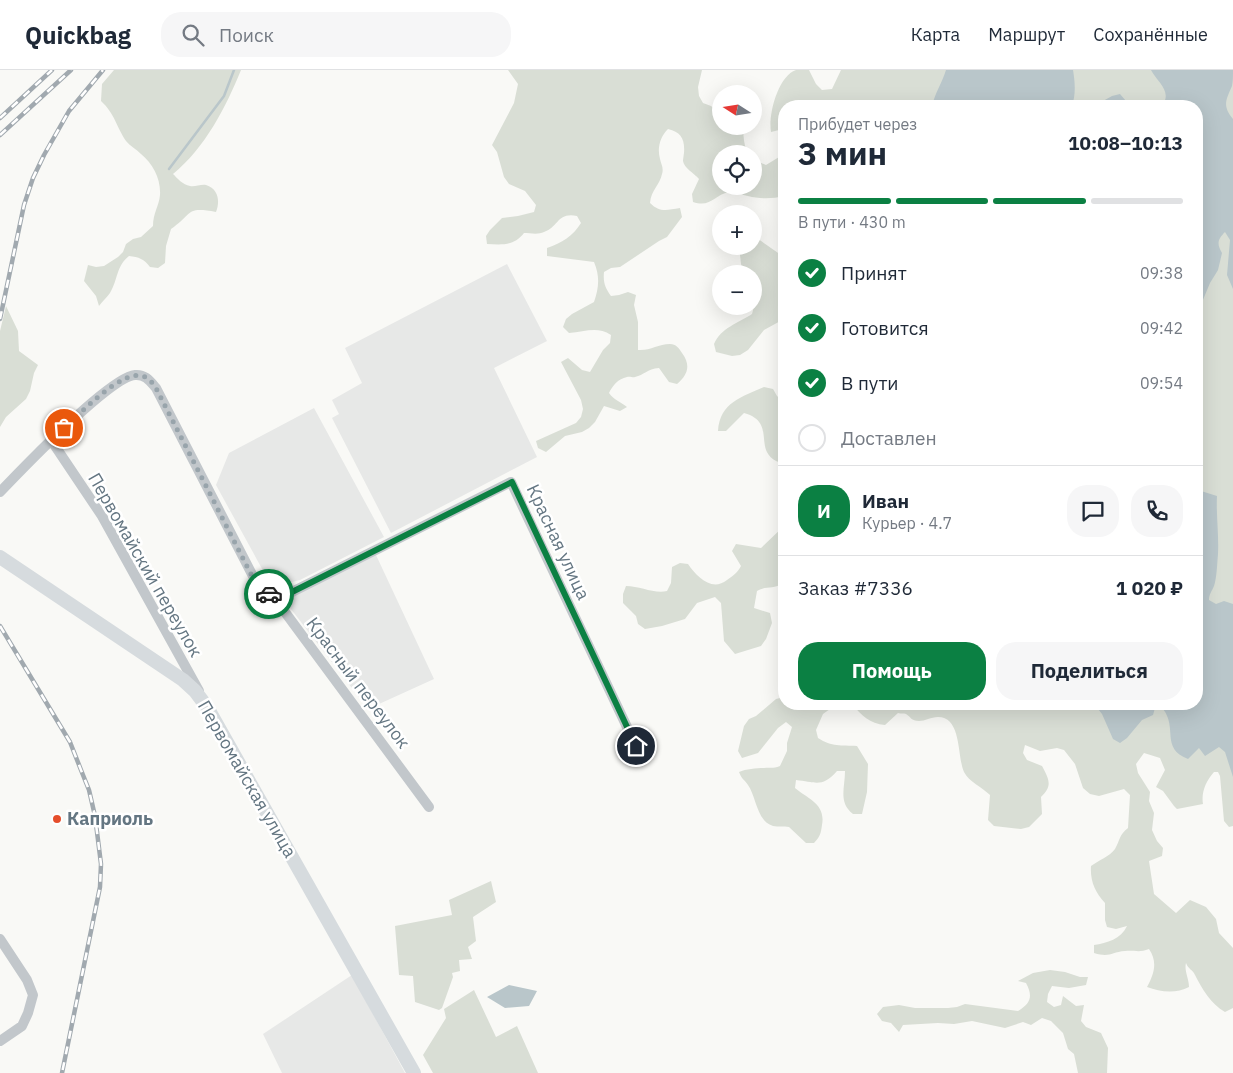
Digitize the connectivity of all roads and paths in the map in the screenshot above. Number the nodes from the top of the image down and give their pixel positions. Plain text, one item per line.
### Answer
1 (51, 440) junction
2 (0, 492) edge
3 (0, 558) edge
4 (276, 600) junction
5 (208, 707) junction
6 (636, 746) dead end
7 (430, 806) dead end
8 (0, 939) edge
9 (0, 1041) edge
10 (414, 1073) edge

1 - 2 street
1 - 4 street, Красный переулок
1 - 5 street, Первомайский переулок
3 - 5 street, Первомайская улица
4 - 6 street, Красная улица
4 - 7 street, Красный переулок
5 - 10 street, Первомайская улица
8 - 9 street

